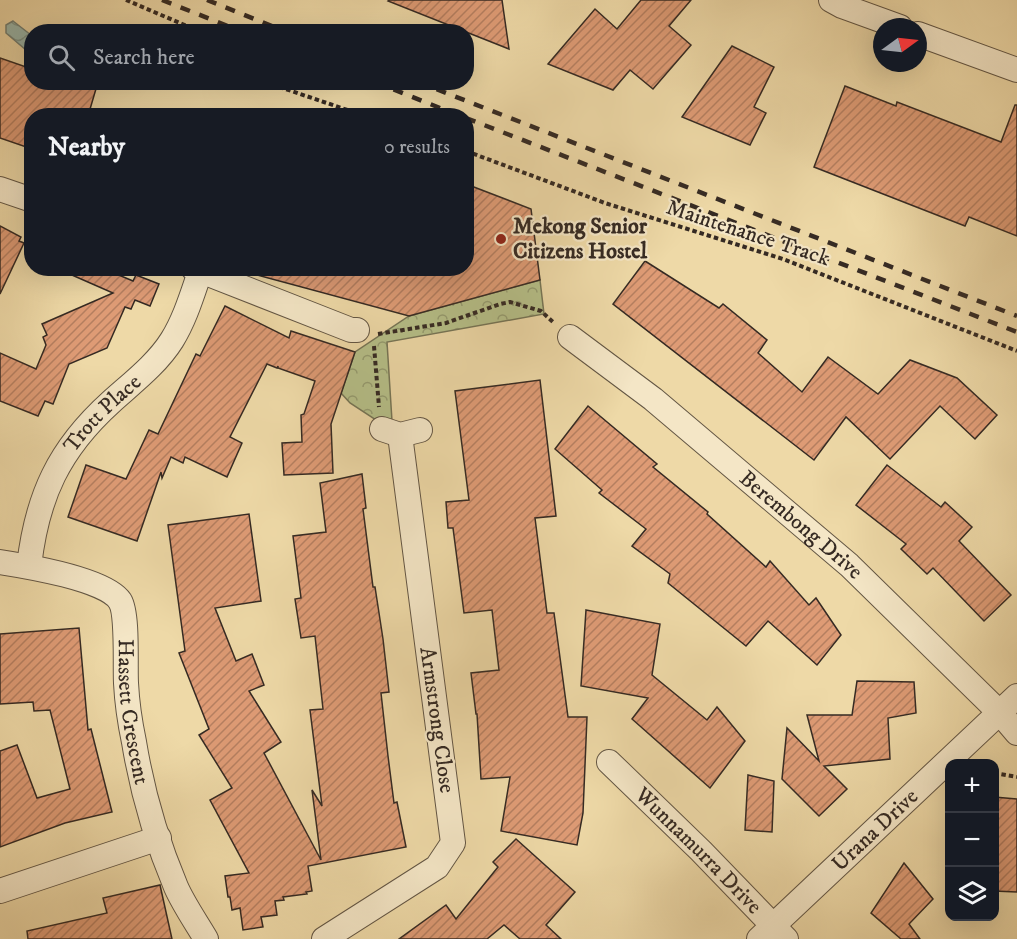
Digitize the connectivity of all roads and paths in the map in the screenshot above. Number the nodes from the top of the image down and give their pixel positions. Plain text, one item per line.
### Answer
1 (126, 0) edge
2 (831, 0) edge
3 (876, 18) edge
4 (182, 24) edge
5 (927, 37) edge
6 (1017, 70) edge
7 (289, 90) edge
8 (341, 108) edge
9 (474, 155) edge
10 (0, 189) edge
11 (24, 197) edge
12 (195, 276) edge
13 (212, 276) edge
14 (541, 311) dead end
15 (357, 330) dead end
16 (570, 337) dead end
17 (1017, 351) edge
18 (400, 431) joint
19 (0, 562) edge
20 (29, 566) junction
21 (1009, 704) edge
22 (1017, 733) edge
23 (609, 762) dead end
24 (999, 773) edge
25 (1017, 777) edge
26 (159, 838) junction
27 (0, 891) edge
28 (773, 934) edge
29 (206, 939) edge
30 (324, 939) edge

1 - 4 path
2 - 3 street
5 - 6 street
7 - 8 path
9 - 17 path, Maintenance Track
10 - 11 street
12 - 20 street, Trott Place
13 - 15 street, Trott Place
14 - 18 path
16 - 21 street, Berembong Drive
18 - 30 street, Armstrong Close
19 - 20 street, Hassett Crescent
20 - 26 street, Hassett Crescent
21 - 22 street, Berembong Drive
21 - 28 street, Urana Drive
23 - 28 street, Wunnamurra Drive
24 - 25 path
26 - 27 street
26 - 29 street, Hassett Crescent

